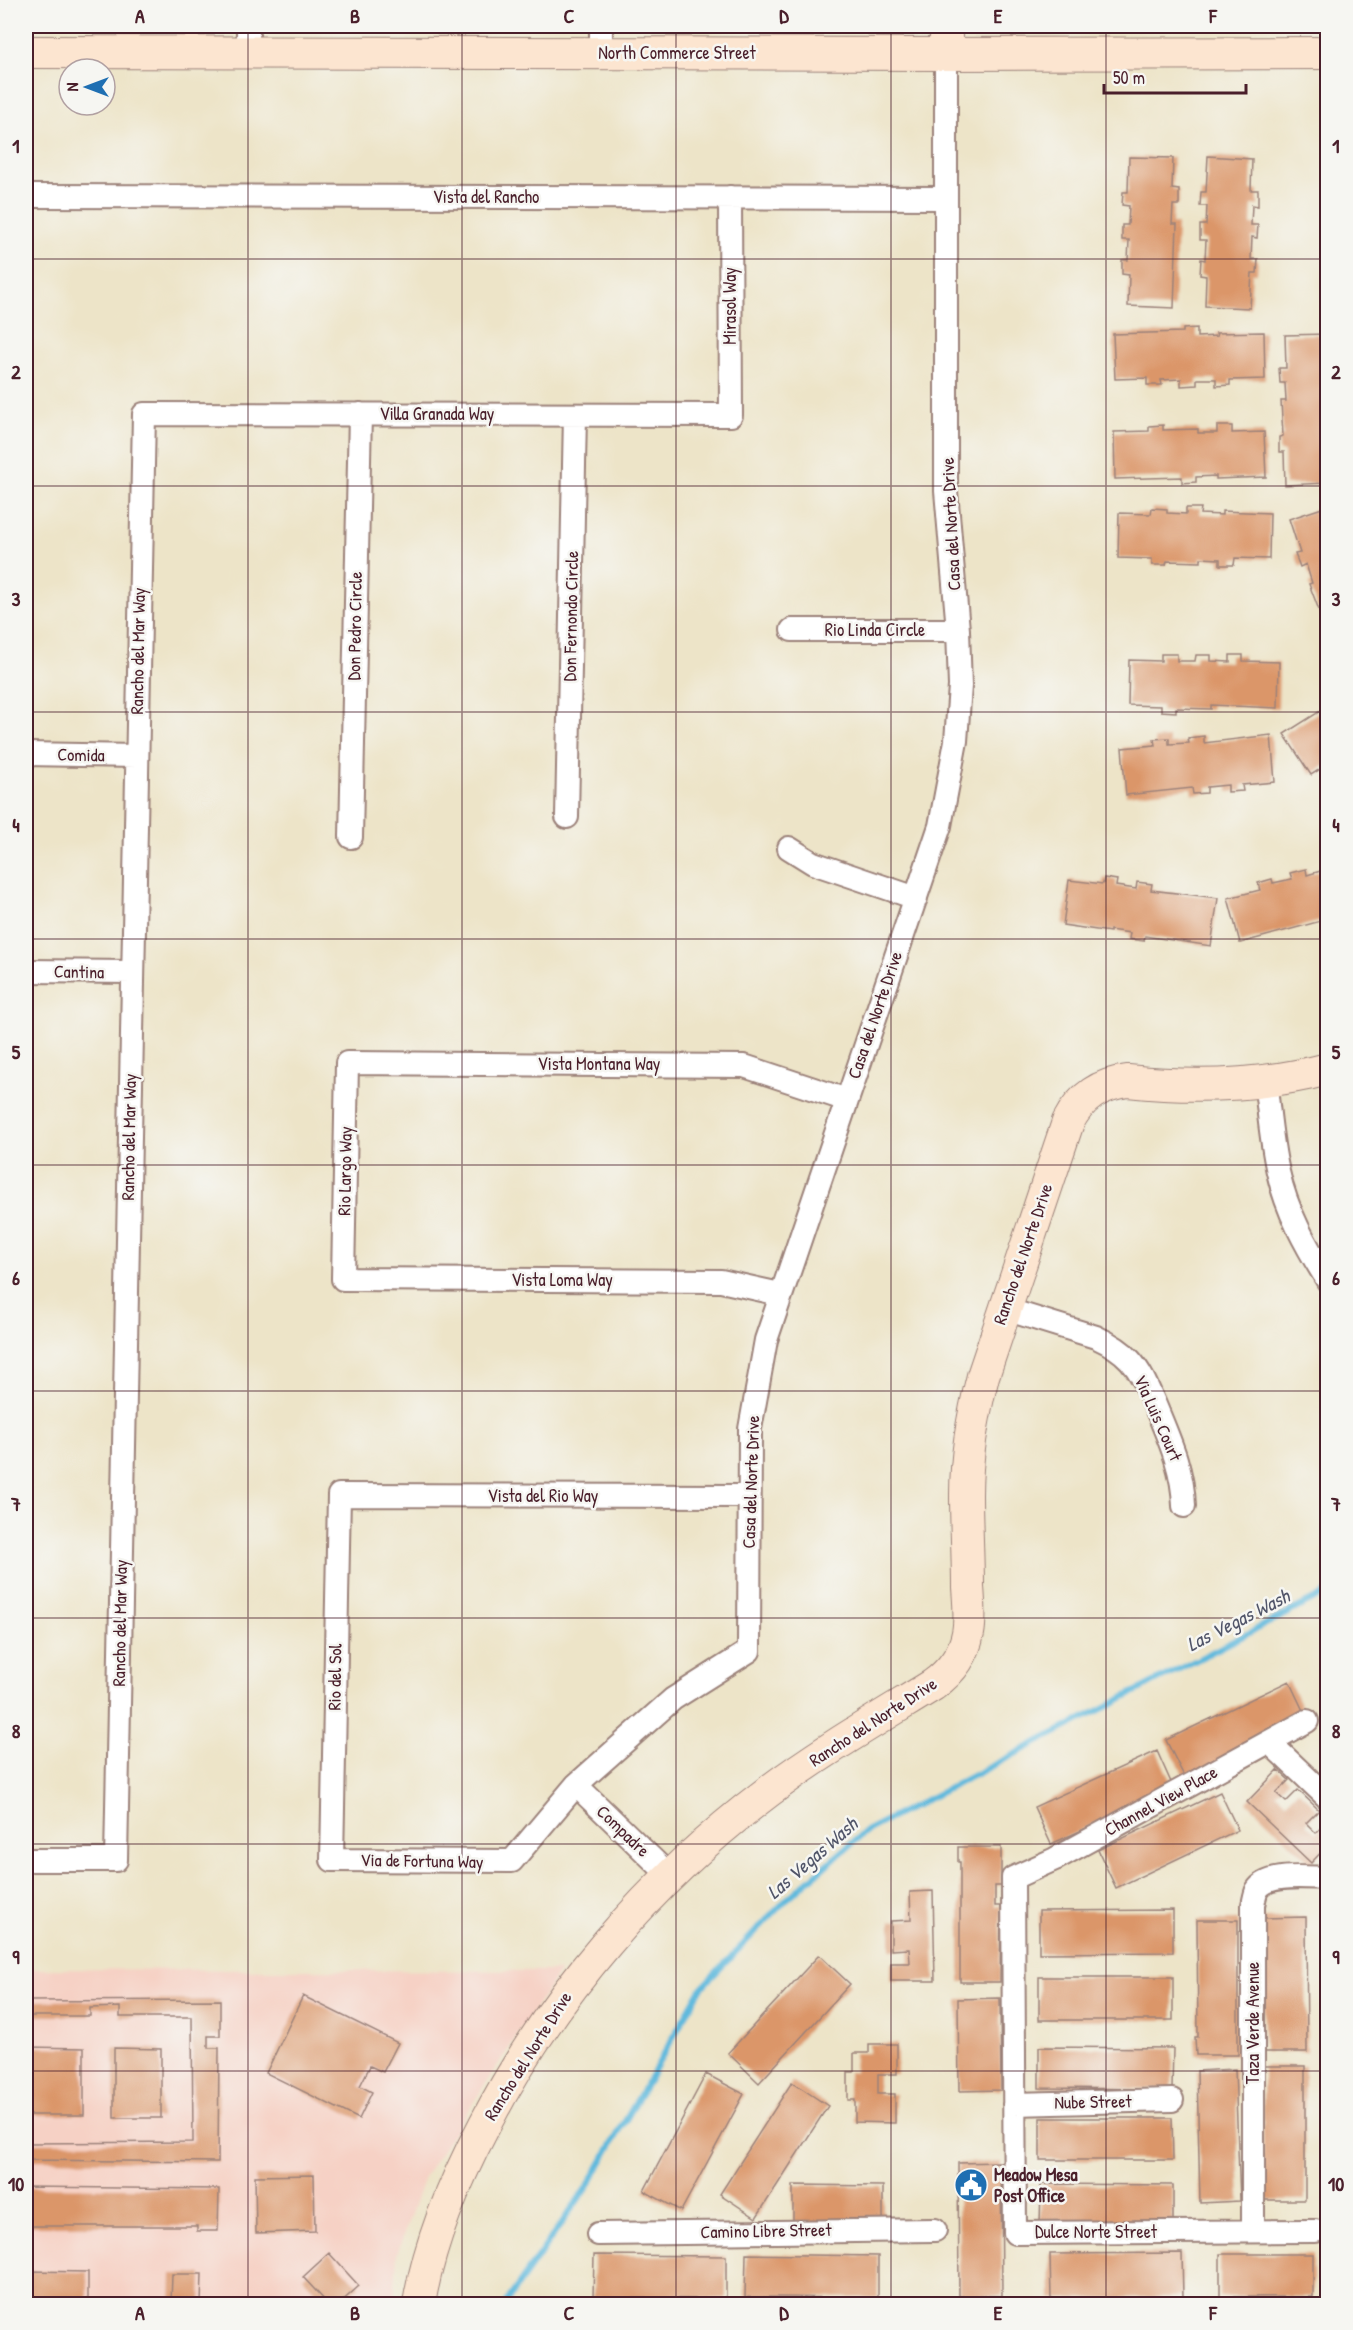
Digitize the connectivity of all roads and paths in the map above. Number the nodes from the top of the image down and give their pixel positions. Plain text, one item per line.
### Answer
1 (248, 39) edge
2 (601, 39) edge
3 (946, 40) edge
4 (26, 51) edge
5 (1328, 53) edge
6 (26, 196) edge
7 (730, 197) junction
8 (946, 198) junction
9 (144, 414) joint
10 (360, 414) junction
11 (575, 415) junction
12 (731, 415) joint
13 (792, 630) dead end
14 (958, 630) junction
15 (26, 754) edge
16 (136, 756) junction
17 (567, 817) dead end
18 (351, 837) dead end
19 (789, 848) dead end
20 (916, 898) junction
21 (26, 970) edge
22 (132, 972) junction
23 (346, 1062) joint
24 (1328, 1069) edge
25 (1265, 1080) junction
26 (847, 1100) junction
27 (343, 1279) joint
28 (1328, 1281) edge
29 (780, 1294) junction
30 (1005, 1309) junction
31 (339, 1495) joint
32 (748, 1496) junction
33 (1184, 1506) dead end
34 (1307, 1721) dead end
35 (1269, 1742) junction
36 (576, 1785) junction
37 (1328, 1798) edge
38 (26, 1860) edge
39 (332, 1860) joint
40 (512, 1862) joint
41 (670, 1876) junction
42 (1013, 1878) joint
43 (1328, 1878) edge
44 (1172, 2100) dead end
45 (1014, 2104) junction
46 (934, 2230) dead end
47 (1252, 2231) junction
48 (1315, 2232) dead end
49 (598, 2234) dead end
50 (419, 2304) edge

1 - 2 street, North Commerce Street
1 - 4 street, North Commerce Street
2 - 3 street, North Commerce Street
3 - 5 street, North Commerce Street
3 - 8 street, Casa del Norte Drive
6 - 7 street, Vista del Rancho
7 - 8 street, Vista del Rancho
7 - 12 street, Mirasol Way
8 - 14 street, Casa del Norte Drive
9 - 10 street, Villa Granada Way
9 - 16 street, Rancho del Mar Way
10 - 11 street, Villa Granada Way
10 - 18 street, Don Pedro Circle
11 - 12 street, Villa Granada Way
11 - 17 street, Don Fernondo Circle
13 - 14 street, Rio Linda Circle
14 - 20 street, Casa del Norte Drive
15 - 16 street, Comida
16 - 22 street, Rancho del Mar Way
19 - 20 street
20 - 26 street, Casa del Norte Drive
21 - 22 street, Cantina
22 - 38 street, Rancho del Mar Way
23 - 26 street, Vista Montana Way
23 - 27 street, Rio Largo Way
24 - 25 street, Rancho del Norte Drive
25 - 28 street
25 - 30 street, Rancho del Norte Drive
26 - 29 street, Casa del Norte Drive
27 - 29 street, Vista Loma Way
29 - 32 street, Casa del Norte Drive
30 - 33 street, Via Luis Court
30 - 41 street, Rancho del Norte Drive
31 - 32 street, Vista del Rio Way
31 - 39 street, Rio del Sol
32 - 36 street, Casa del Norte Drive
34 - 35 street, Channel View Place
35 - 37 street
35 - 42 street, Channel View Place
36 - 40 street, Casa del Norte Drive
36 - 41 street, Compadre
39 - 40 street, Via de Fortuna Way
41 - 50 street, Rancho del Norte Drive
42 - 45 street, Dulce Norte Street
43 - 47 street, Taza Verde Avenue
44 - 45 street, Nube Street
45 - 47 street, Dulce Norte Street
46 - 49 street, Camino Libre Street
47 - 48 street, Dulce Norte Street

